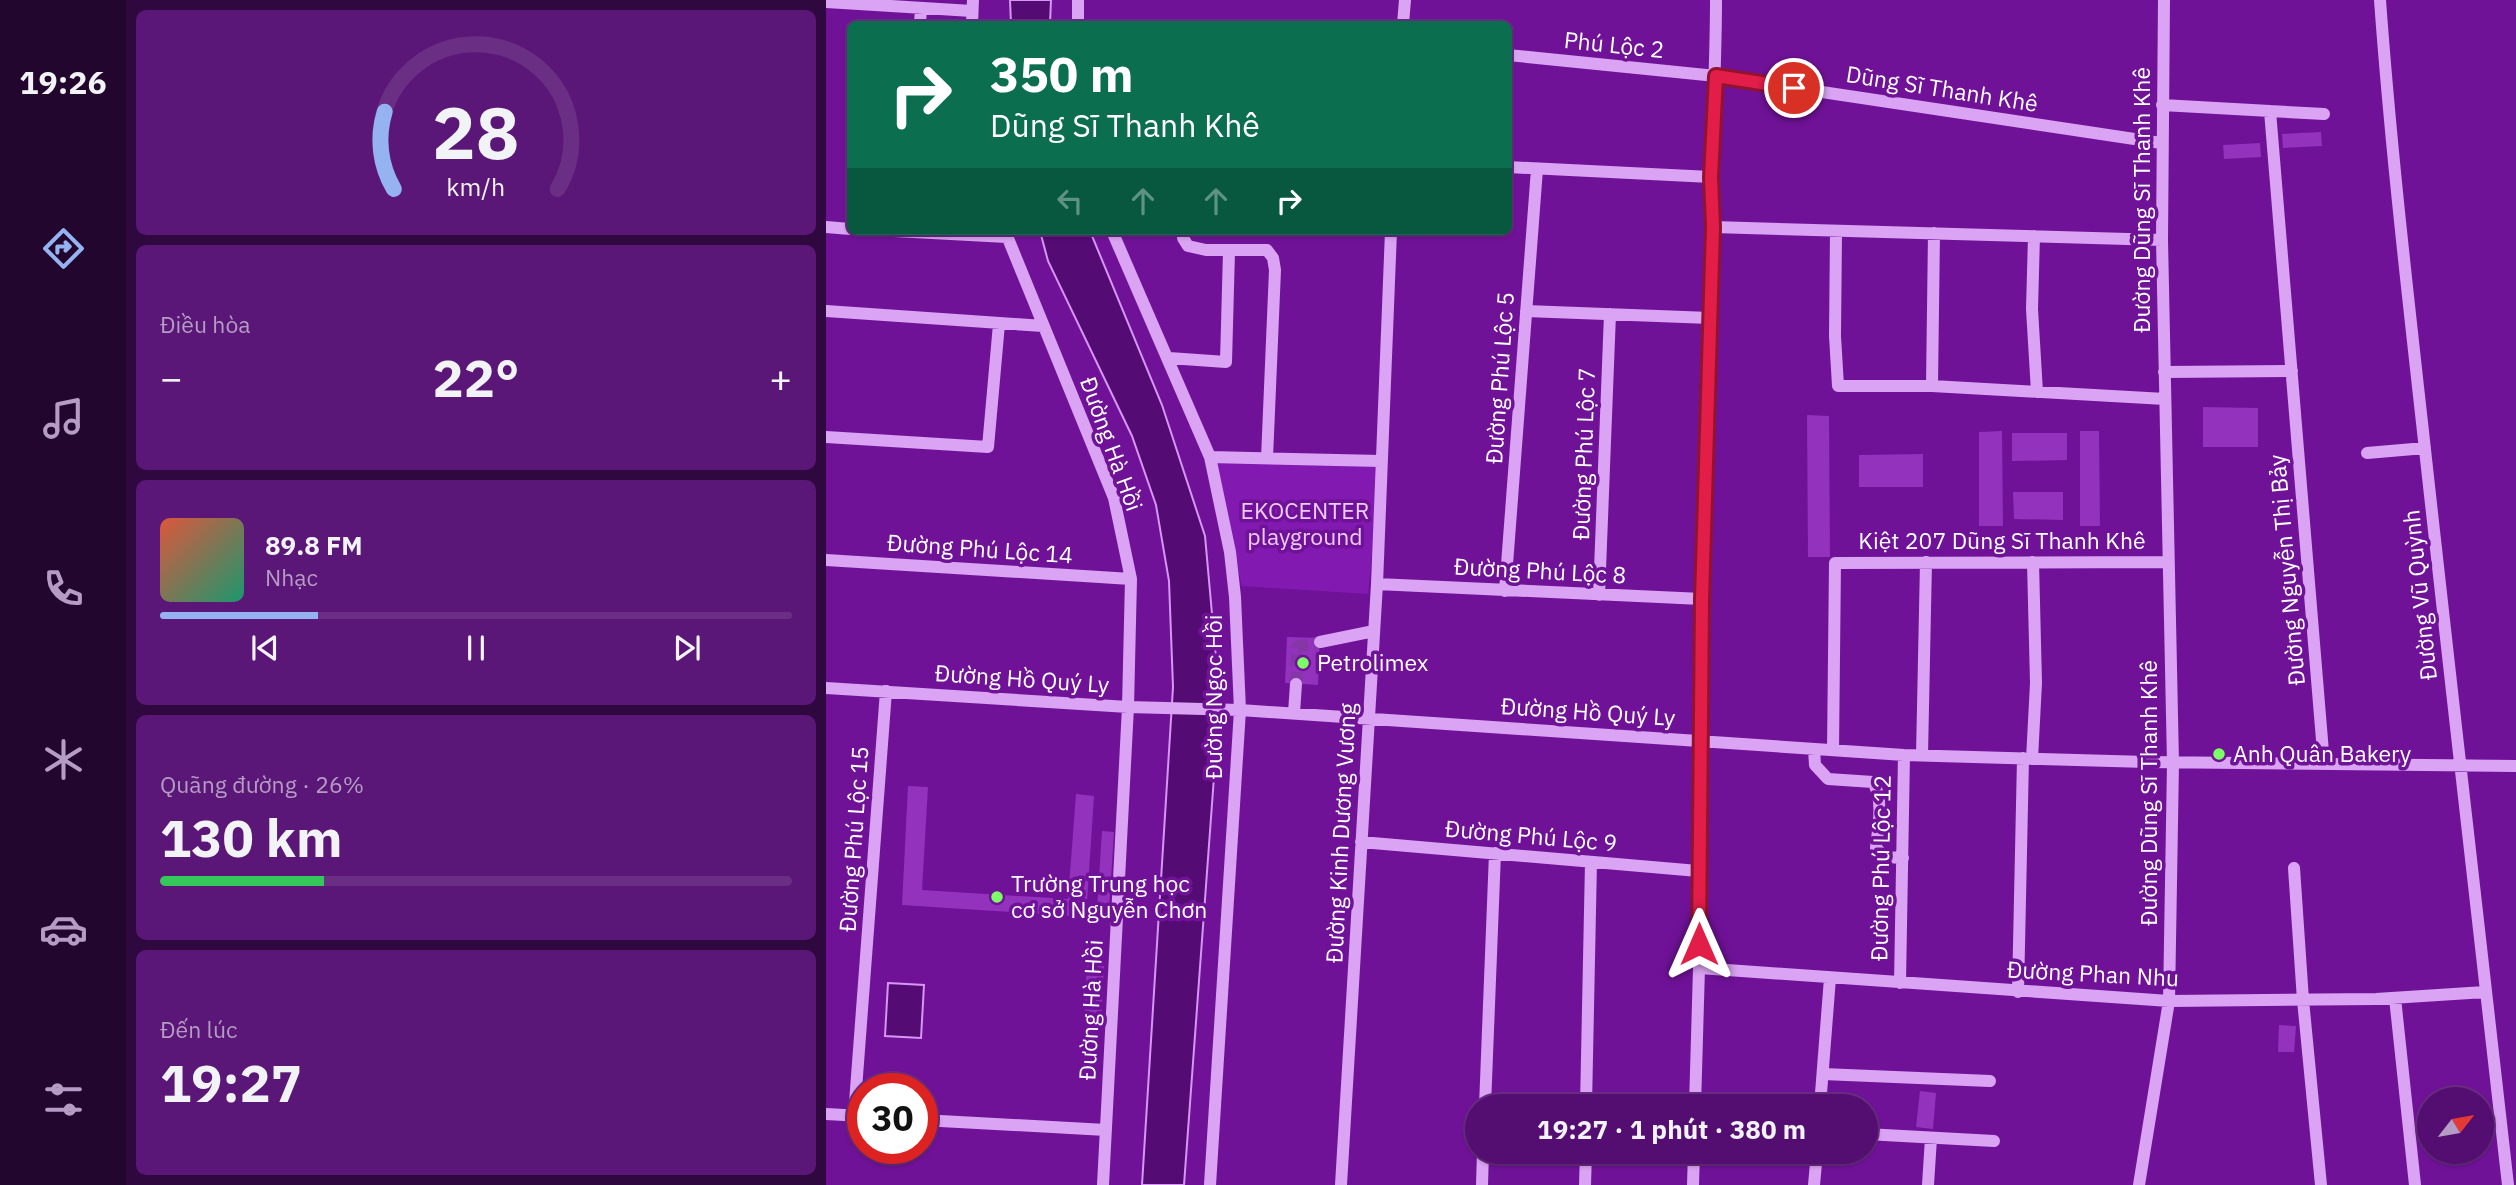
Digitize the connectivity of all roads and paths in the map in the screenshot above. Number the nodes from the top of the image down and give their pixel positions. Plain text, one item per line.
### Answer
1 (1078, 0) edge
2 (1405, 0) edge
3 (1716, 0) edge
4 (2164, 0) edge
5 (2380, 0) edge
6 (826, 2) edge
7 (972, 5) edge
8 (920, 8) junction
9 (920, 21) edge
10 (1078, 21) edge
11 (1403, 21) edge
12 (1512, 55) edge
13 (1716, 76) junction
14 (2161, 105) junction
15 (2270, 111) junction
16 (2324, 114) dead end
17 (2161, 143) junction
18 (1512, 167) edge
19 (1537, 169) junction
20 (1711, 177) junction
21 (826, 227) edge
22 (1713, 227) junction
23 (847, 229) edge
24 (1836, 231) junction
25 (1934, 233) junction
26 (1006, 235) edge
27 (1114, 235) edge
28 (1183, 235) edge
29 (1391, 235) edge
30 (2034, 236) junction
31 (2162, 240) junction
32 (1229, 251) junction
33 (826, 311) edge
34 (1526, 311) junction
35 (1610, 314) junction
36 (1710, 318) junction
37 (999, 324) junction
38 (1043, 326) junction
39 (1169, 358) junction
40 (2291, 371) junction
41 (2164, 372) junction
42 (1932, 386) junction
43 (2037, 392) junction
44 (2165, 399) junction
45 (826, 437) edge
46 (2425, 448) junction
47 (2367, 453) dead end
48 (1210, 457) junction
49 (1267, 458) junction
50 (1381, 461) junction
51 (826, 560) edge
52 (1926, 562) junction
53 (2033, 562) junction
54 (2168, 562) junction
55 (1131, 579) junction
56 (1377, 584) junction
57 (1505, 591) junction
58 (1599, 595) junction
59 (1702, 599) junction
60 (1374, 631) junction
61 (1320, 642) tunnel mouth
62 (1296, 684) tunnel mouth
63 (826, 688) edge
64 (886, 691) junction
65 (1128, 707) junction
66 (1240, 710) junction
67 (1294, 713) junction
68 (1368, 718) junction
69 (1700, 741) junction
70 (1814, 749) junction
71 (1833, 750) junction
72 (1904, 755) junction
73 (1922, 755) junction
74 (2027, 759) junction
75 (2173, 762) junction
76 (2324, 764) junction
77 (2460, 766) junction
78 (2516, 766) edge
79 (1361, 842) junction
80 (1495, 853) junction
81 (1902, 858) junction
82 (1591, 862) junction
83 (2294, 868) dead end
84 (1698, 871) junction
85 (1699, 968) junction
86 (1830, 978) junction
87 (1900, 983) junction
88 (2018, 992) junction
89 (2485, 992) junction
90 (2395, 998) junction
91 (2303, 1000) junction
92 (2169, 1001) junction
93 (861, 1073) edge
94 (1823, 1074) junction
95 (1990, 1080) dead end
96 (1485, 1094) edge
97 (1586, 1094) edge
98 (1695, 1094) edge
99 (1822, 1094) edge
100 (826, 1114) edge
101 (847, 1115) edge
102 (938, 1121) edge
103 (1106, 1130) junction
104 (1878, 1135) edge
105 (1931, 1138) junction
106 (1994, 1141) dead end
107 (1483, 1164) edge
108 (1586, 1164) edge
109 (1694, 1164) edge
110 (1816, 1164) edge
111 (1103, 1185) edge
112 (1210, 1185) edge
113 (1341, 1185) edge
114 (1482, 1185) edge
115 (1585, 1185) edge
116 (1693, 1185) edge
117 (1814, 1185) edge
118 (1927, 1185) edge
119 (2139, 1185) edge
120 (2321, 1185) edge
121 (2415, 1185) edge
122 (2508, 1185) edge

1 - 10 street
2 - 11 street
3 - 13 street
4 - 14 street, Đường Dũng Sĩ Thanh Khê
5 - 46 street, Đường Vũ Quỳnh
6 - 8 street
7 - 8 street
8 - 9 street
12 - 13 street, Phú Lộc 2
13 - 17 street, Dũng Sĩ Thanh Khê
13 - 20 street
14 - 15 street
14 - 17 street, Đường Dũng Sĩ Thanh Khê
15 - 16 street
15 - 40 street, Đường Nguyễn Thị Bảy
17 - 31 street, Đường Dũng Sĩ Thanh Khê
18 - 19 street
19 - 20 street
19 - 34 street, Đường Phú Lộc 5
20 - 22 street
21 - 23 street
22 - 24 street
22 - 36 street
24 - 25 street
24 - 42 street
25 - 30 street
25 - 42 street
26 - 38 street, Đường Hà Hồi
27 - 39 street, Đường Ngọc Hồi
28 - 32 street
29 - 50 street, Đường Kinh Dương Vương
30 - 31 street
30 - 43 street
31 - 41 street, Đường Dũng Sĩ Thanh Khê
32 - 39 street
32 - 49 street
33 - 37 street
34 - 35 street
34 - 57 street, Đường Phú Lộc 5
35 - 36 street
35 - 58 street, Đường Phú Lộc 7
36 - 59 street
37 - 38 street
37 - 45 street
38 - 55 street, Đường Hà Hồi
39 - 48 street, Đường Ngọc Hồi
40 - 41 street
40 - 76 street, Đường Nguyễn Thị Bảy
41 - 44 street, Đường Dũng Sĩ Thanh Khê
42 - 43 street
43 - 44 street
44 - 54 street, Đường Dũng Sĩ Thanh Khê
46 - 47 street
46 - 77 street, Đường Vũ Quỳnh
48 - 49 street
48 - 66 street, Đường Ngọc Hồi
49 - 50 street
50 - 56 street, Đường Kinh Dương Vương
51 - 55 street, Đường Phú Lộc 14
52 - 53 street, Kiệt 207 Dũng Sĩ Thanh Khê
52 - 71 street, Kiệt 207 Dũng Sĩ Thanh Khê
52 - 73 street
53 - 54 street, Kiệt 207 Dũng Sĩ Thanh Khê
53 - 74 street
54 - 75 street, Đường Dũng Sĩ Thanh Khê
55 - 65 street, Đường Hà Hồi
56 - 57 street, Đường Phú Lộc 8
56 - 60 street, Đường Kinh Dương Vương
57 - 58 street, Đường Phú Lộc 8
58 - 59 street, Đường Phú Lộc 8
59 - 69 street
60 - 61 street
60 - 68 street, Đường Kinh Dương Vương
62 - 67 street
63 - 64 street, Đường Hồ Quý Ly
64 - 65 street, Đường Hồ Quý Ly
64 - 93 street, Đường Phú Lộc 15
65 - 66 street, Đường Hồ Quý Ly
65 - 103 street, Đường Hà Hồi
66 - 67 street, Đường Hồ Quý Ly
66 - 112 street, Đường Ngọc Hồi
67 - 68 street, Đường Hồ Quý Ly
68 - 69 street, Đường Hồ Quý Ly
68 - 79 street, Đường Kinh Dương Vương
69 - 70 street, Đường Hồ Quý Ly
69 - 84 street
70 - 71 street, Đường Hồ Quý Ly
70 - 81 street
71 - 72 street, Đường Hồ Quý Ly
72 - 73 street, Đường Hồ Quý Ly
72 - 81 street, Đường Phú Lộc 12
73 - 74 street, Đường Hồ Quý Ly
74 - 75 street, Đường Hồ Quý Ly
74 - 88 street
75 - 76 street, Đường Hồ Quý Ly
75 - 92 street, Đường Dũng Sĩ Thanh Khê
76 - 77 street, Đường Hồ Quý Ly
77 - 78 street, Đường Hồ Quý Ly
77 - 89 street, Đường Vũ Quỳnh
79 - 80 street, Đường Phú Lộc 9
79 - 113 street, Đường Kinh Dương Vương
80 - 82 street, Đường Phú Lộc 9
80 - 96 street
81 - 87 street, Đường Phú Lộc 12
82 - 84 street, Đường Phú Lộc 9
82 - 97 street
83 - 91 street
84 - 85 street
85 - 86 street, Đường Phan Nhu
85 - 98 street
86 - 87 street, Đường Phan Nhu
86 - 94 street
87 - 88 street, Đường Phan Nhu
88 - 92 street, Đường Phan Nhu
89 - 90 street, Đường Phan Nhu
89 - 122 street, Đường Vũ Quỳnh
90 - 91 street, Đường Phan Nhu
90 - 121 street
91 - 92 street, Đường Phan Nhu
91 - 120 street
92 - 119 street, Đường Dũng Sĩ Thanh Khê
94 - 95 street
94 - 99 street
100 - 101 street
102 - 103 street
103 - 111 street, Đường Hà Hồi
104 - 105 street
105 - 106 street
105 - 118 street
107 - 114 street
108 - 115 street
109 - 116 street
110 - 117 street

